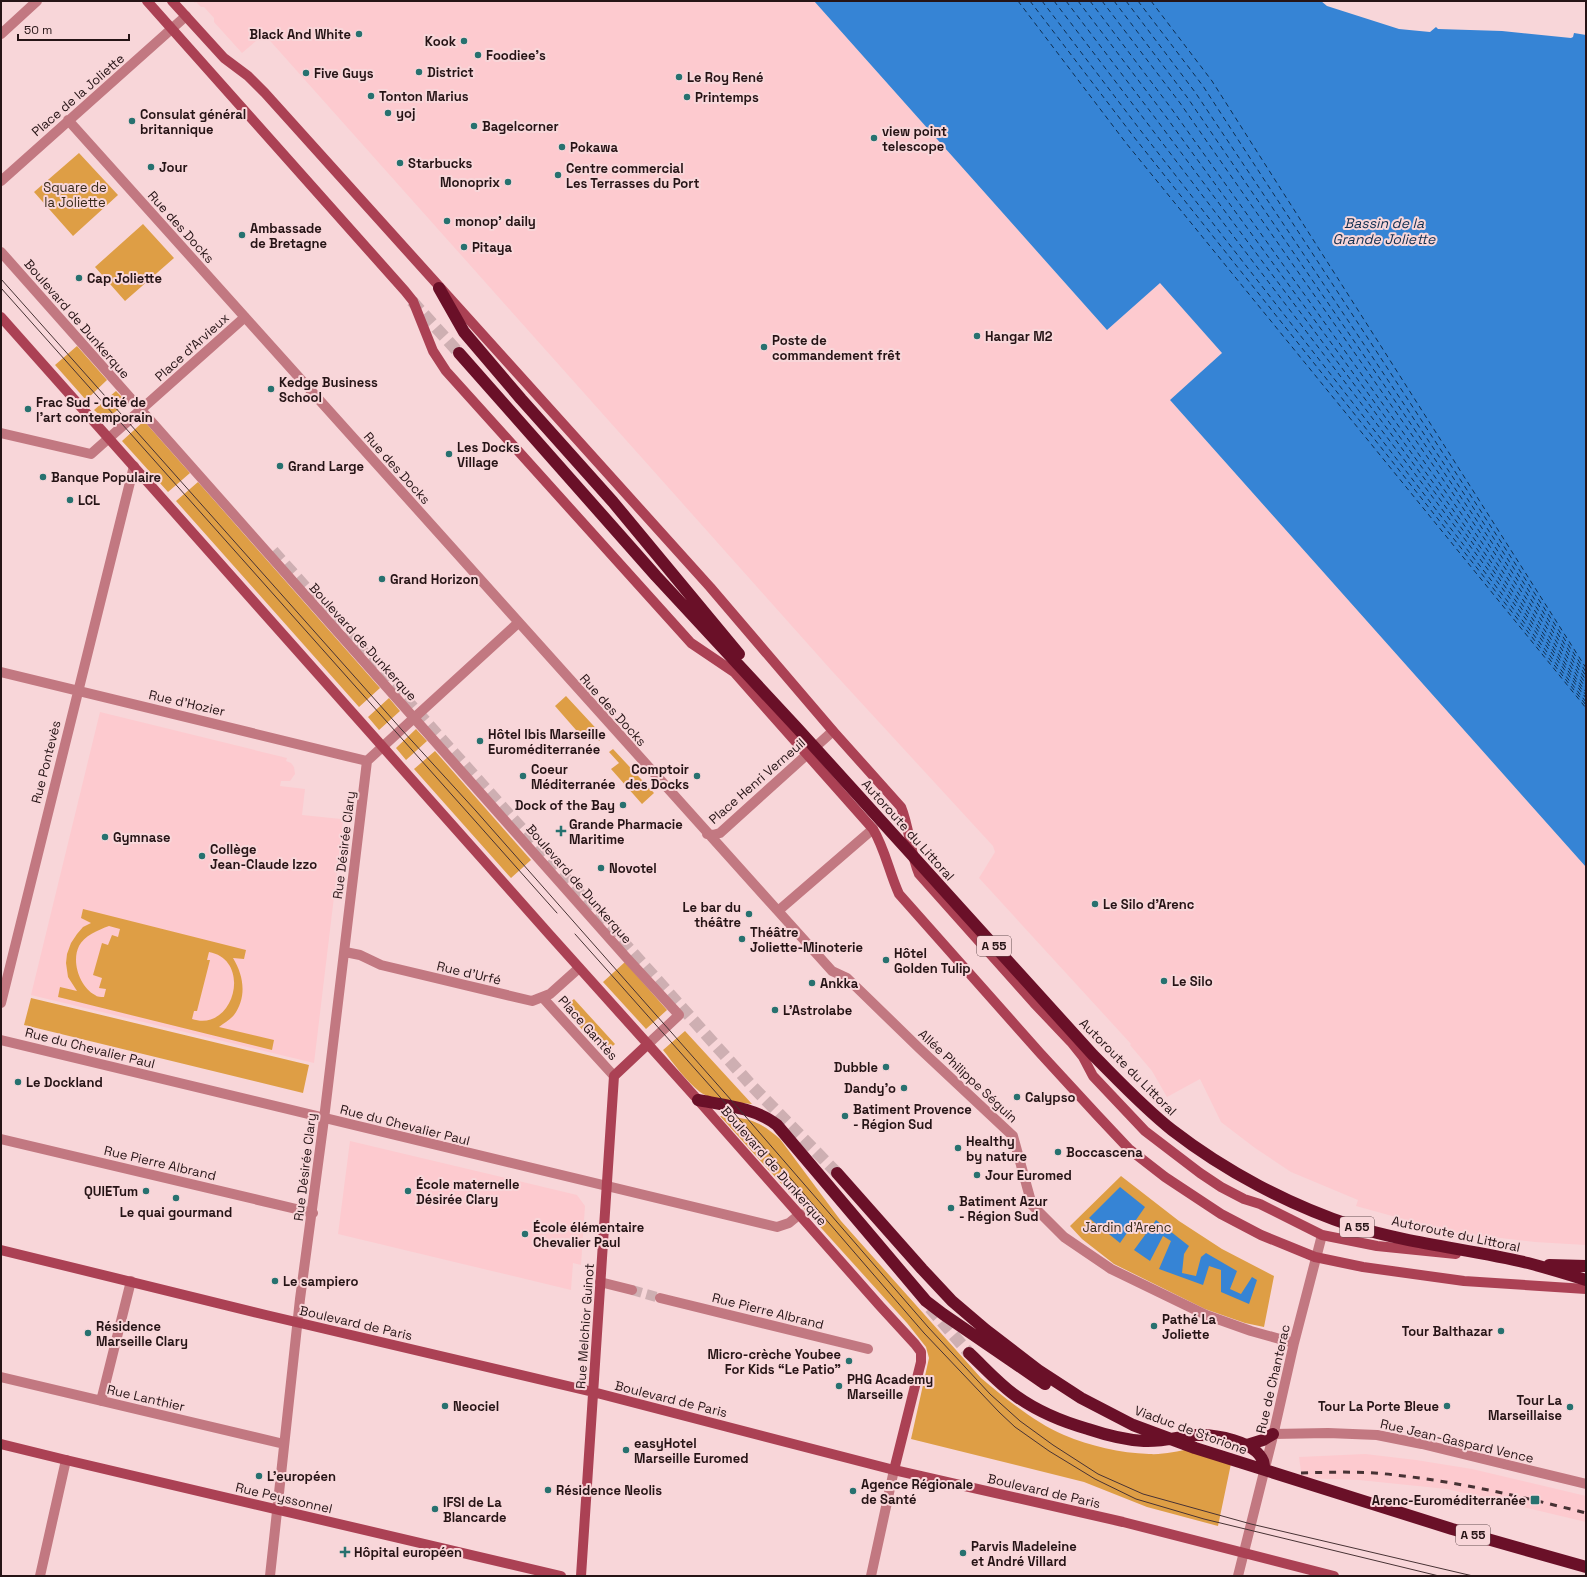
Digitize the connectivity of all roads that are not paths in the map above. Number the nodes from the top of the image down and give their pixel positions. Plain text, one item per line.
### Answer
1 (37, 1) edge
2 (147, 1) edge
3 (172, 1) edge
4 (186, 16) junction
5 (172, 28) junction
6 (1, 34) edge
7 (68, 120) junction
8 (1, 180) edge
9 (1, 252) edge
10 (440, 288) junction
11 (1, 317) edge
12 (245, 317) junction
13 (459, 353) tunnel mouth
14 (140, 410) junction
15 (1, 433) edge
16 (109, 438) junction
17 (134, 466) junction
18 (518, 623) junction
19 (1, 672) edge
20 (77, 691) junction
21 (414, 718) junction
22 (798, 729) junction
23 (833, 731) junction
24 (383, 747) junction
25 (807, 754) junction
26 (367, 761) junction
27 (873, 829) junction
28 (707, 834) junction
29 (778, 912) junction
30 (345, 952) junction
31 (579, 968) junction
32 (543, 998) junction
33 (1, 1003) edge
34 (1, 1040) edge
35 (648, 1044) junction
36 (614, 1076) junction
37 (698, 1100) junction
38 (324, 1119) junction
39 (1, 1139) edge
40 (837, 1173) tunnel mouth
41 (607, 1187) junction
42 (313, 1213) junction
43 (800, 1214) junction
44 (1322, 1235) junction
45 (1, 1250) edge
46 (1315, 1257) junction
47 (1527, 1263) junction
48 (1586, 1267) edge
49 (1586, 1280) edge
50 (131, 1281) junction
51 (600, 1282) junction
52 (1586, 1289) edge
53 (632, 1290) tunnel mouth
54 (660, 1298) tunnel mouth
55 (299, 1322) junction
56 (982, 1334) junction
57 (1294, 1343) junction
58 (868, 1349) dead end
59 (969, 1353) tunnel mouth
60 (1, 1377) edge
61 (594, 1392) junction
62 (101, 1401) junction
63 (1273, 1434) junction
64 (1, 1444) edge
65 (284, 1444) junction
66 (1247, 1445) junction
67 (66, 1460) junction
68 (894, 1470) junction
69 (1265, 1470) junction
70 (1586, 1484) edge
71 (277, 1509) junction
72 (1245, 1553) junction
73 (1586, 1567) edge
74 (40, 1576) edge
75 (270, 1576) edge
76 (561, 1576) edge
77 (581, 1576) edge
78 (871, 1576) edge
79 (1238, 1576) edge
80 (1334, 1576) edge

1 - 6 street
2 - 5 street
3 - 4 street
4 - 5 street, Place de la Joliette
4 - 10 street
5 - 7 street, Place de la Joliette
5 - 25 street
7 - 8 street, Place de la Joliette
7 - 12 street, Rue des Docks
9 - 14 street, Boulevard de Dunkerque
10 - 22 highway
10 - 23 street
11 - 16 street, Boulevard de Dunkerque
12 - 14 street, Place d'Arvieux
12 - 18 street, Rue des Docks
13 - 22 highway
14 - 16 street, Place d'Arvieux
14 - 21 street, Boulevard de Dunkerque
15 - 16 street, Place d'Arvieux
16 - 17 street, Boulevard de Dunkerque
17 - 20 street, Rue Pontevès
17 - 24 street, Boulevard de Dunkerque
18 - 21 street
18 - 28 street, Rue des Docks
19 - 20 street, Rue d'Hozier
20 - 26 street, Rue d'Hozier
20 - 33 street, Rue Pontevès
21 - 24 street
21 - 35 street, Boulevard de Dunkerque
22 - 47 highway, Autoroute du Littoral / A 55
23 - 25 street, Place Henri Verneuil
23 - 44 street
24 - 26 street
24 - 31 street, Boulevard de Dunkerque
25 - 27 street
25 - 28 street, Place Henri Verneuil
26 - 30 street, Rue Désirée Clary
27 - 29 street
27 - 46 street
28 - 29 street, Place Henri Verneuil
29 - 57 street, Allée Philippe Séguin
30 - 32 street, Rue d'Urfé
30 - 38 street, Rue Désirée Clary
31 - 32 street
31 - 35 street, Boulevard de Dunkerque
32 - 36 street, Place Gantès
34 - 38 street, Rue du Chevalier Paul
35 - 36 street
35 - 37 street, Boulevard de Dunkerque
36 - 41 street, Rue Melchior Guinot
37 - 43 street, Boulevard de Dunkerque
37 - 56 highway
38 - 41 street, Rue du Chevalier Paul
38 - 42 street, Rue Désirée Clary
39 - 42 street, Rue Pierre Albrand
40 - 56 highway
41 - 43 street, Rue du Chevalier Paul
41 - 51 street, Rue Melchior Guinot
42 - 55 street, Rue Désirée Clary
43 - 68 street, Boulevard de Dunkerque
44 - 46 street, Rue de Chanterac
44 - 48 street
45 - 50 street, Boulevard de Paris
46 - 52 street
46 - 57 street, Rue de Chanterac
47 - 48 highway
47 - 49 highway, Autoroute du Littoral / A 55
50 - 55 street, Boulevard de Paris
50 - 62 street
51 - 53 street
51 - 61 street, Rue Melchior Guinot
54 - 58 street, Rue Pierre Albrand
55 - 61 street, Boulevard de Paris
55 - 65 street, Rue Désirée Clary
56 - 73 highway, Viaduc de Storione / A 55
57 - 63 street, Rue de Chanterac
59 - 66 highway
60 - 62 street, Rue Lanthier
61 - 68 street, Boulevard de Paris
61 - 77 street, Rue Melchior Guinot
62 - 65 street, Rue Lanthier
63 - 66 highway
63 - 69 street, Rue de Chanterac
63 - 70 street, Rue Jean-Gaspard Vence
64 - 67 street, Rue Peyssonnel
65 - 71 street, Rue Désirée Clary
66 - 69 highway
67 - 71 street, Rue Peyssonnel
67 - 74 street
68 - 72 street, Boulevard de Paris
68 - 78 street
69 - 72 street, Rue de Chanterac
71 - 75 street, Rue Désirée Clary
71 - 76 street, Rue Peyssonnel
72 - 79 street, Rue de Chanterac
72 - 80 street, Boulevard de Paris

